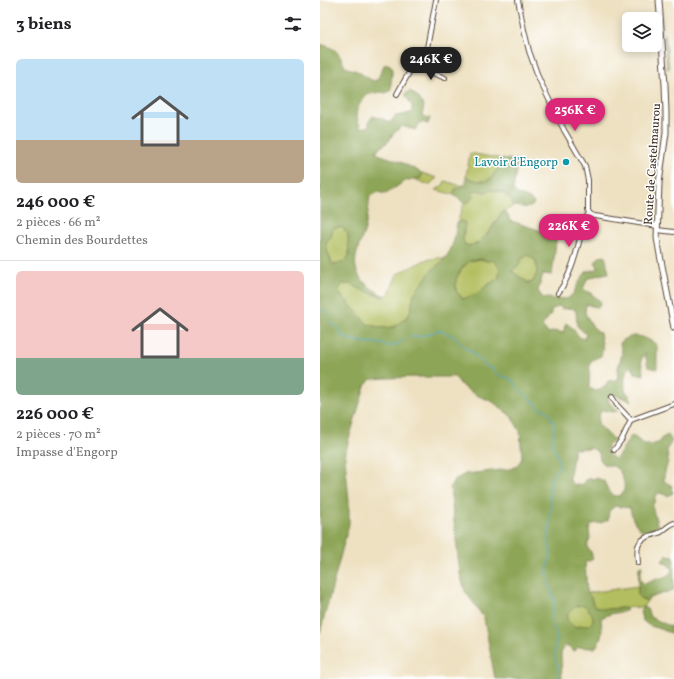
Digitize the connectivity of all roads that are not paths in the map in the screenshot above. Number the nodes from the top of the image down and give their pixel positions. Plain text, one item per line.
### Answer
1 (436, 0) edge
2 (518, 0) edge
3 (659, 0) edge
4 (424, 69) junction
5 (445, 78) dead end
6 (397, 94) dead end
7 (589, 213) junction
8 (657, 228) junction
9 (674, 232) edge
10 (558, 293) dead end
11 (674, 328) edge
12 (612, 397) dead end
13 (674, 404) edge
14 (631, 420) junction
15 (614, 450) dead end
16 (674, 523) edge
17 (638, 563) dead end

1 - 4 street
2 - 7 street
3 - 8 street, Route de Castelmaurou
4 - 5 street
4 - 6 street
7 - 8 street
7 - 10 street
8 - 9 street
8 - 11 street, Route de Castelmaurou
12 - 14 street
13 - 14 street
14 - 15 street
16 - 17 street

